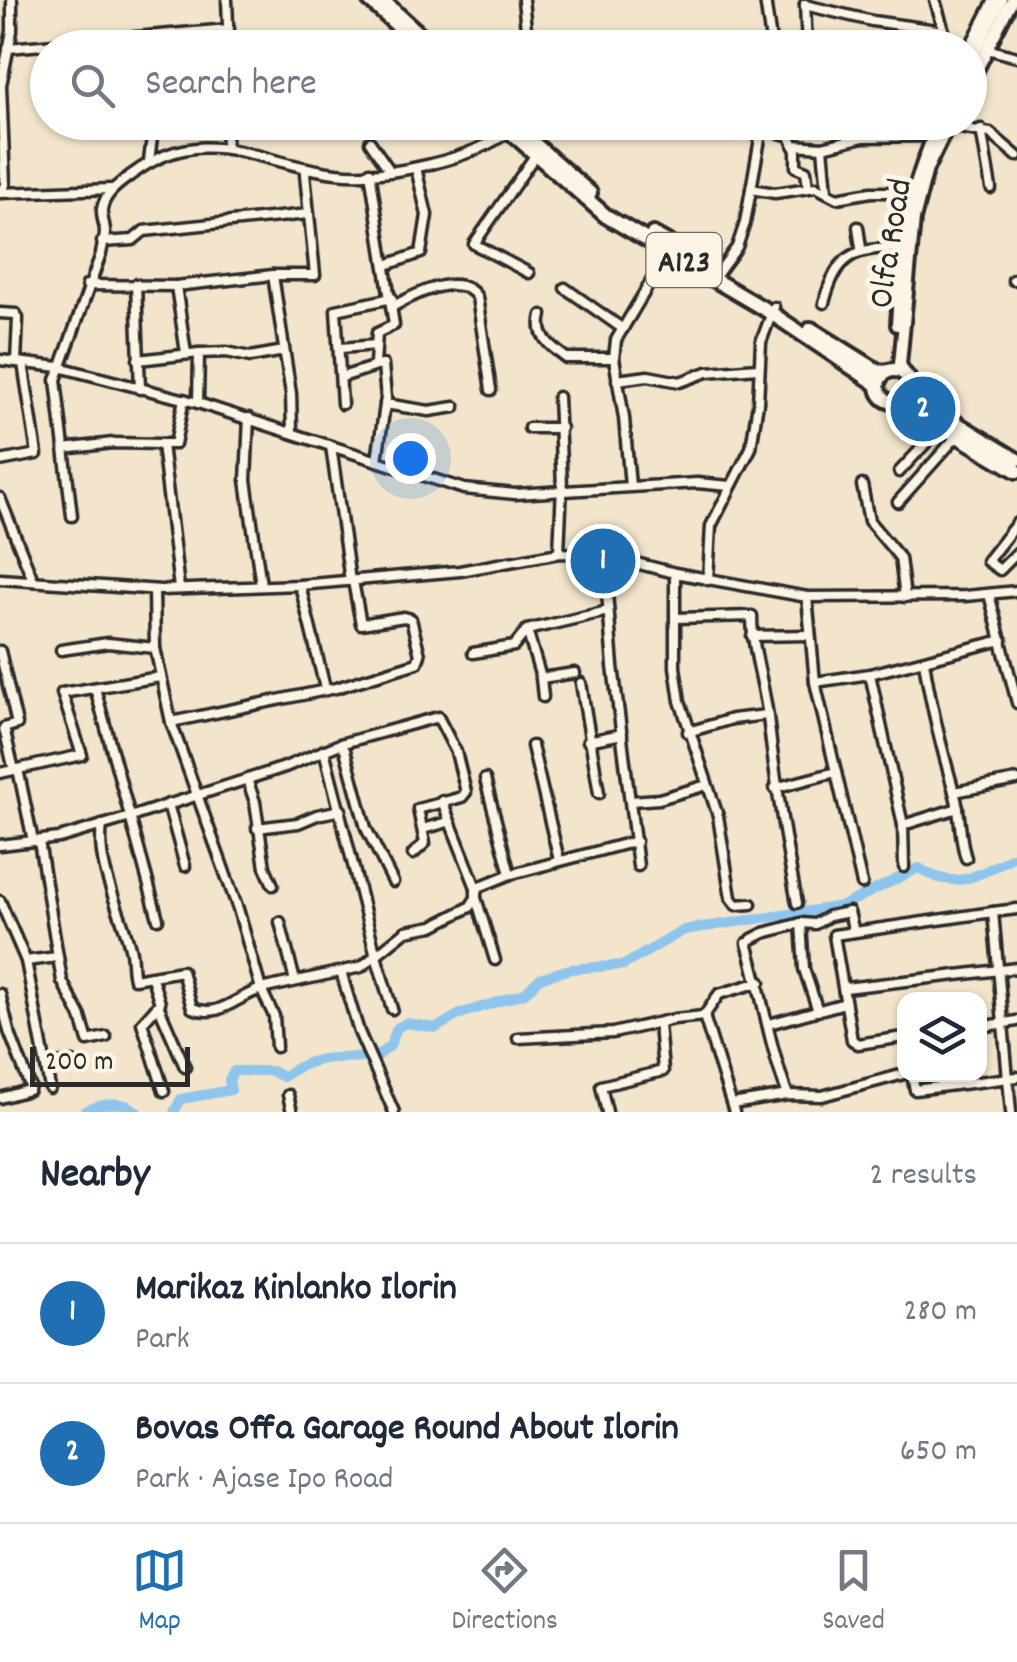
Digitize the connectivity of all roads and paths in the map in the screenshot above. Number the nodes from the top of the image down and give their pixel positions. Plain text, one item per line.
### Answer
1 (12, 0) edge
2 (227, 0) edge
3 (369, 0) edge
4 (382, 0) edge
5 (522, 0) edge
6 (765, 0) edge
7 (936, 0) edge
8 (806, 2) edge
9 (1007, 3) edge
10 (229, 29) joint
11 (216, 30) edge
12 (402, 30) edge
13 (414, 30) edge
14 (526, 30) edge
15 (769, 30) edge
16 (807, 30) edge
17 (944, 30) joint
18 (984, 30) edge
19 (987, 34) edge
20 (30, 47) edge
21 (8, 48) junction
22 (987, 48) joint
23 (1017, 57) edge
24 (0, 85) edge
25 (987, 132) edge
26 (152, 140) edge
27 (226, 140) edge
28 (483, 140) edge
29 (520, 140) edge
30 (525, 140) edge
31 (759, 140) edge
32 (791, 140) edge
33 (851, 140) edge
34 (932, 140) edge
35 (939, 140) edge
36 (982, 140) edge
37 (370, 142) dead end
38 (793, 146) junction
39 (226, 147) junction
40 (823, 147) junction
41 (1017, 156) edge
42 (534, 157) junction
43 (149, 161) junction
44 (307, 168) junction
45 (416, 168) junction
46 (390, 171) junction
47 (370, 172) junction
48 (808, 188) junction
49 (991, 188) dead end
50 (112, 189) junction
51 (751, 190) junction
52 (827, 191) junction
53 (912, 192) junction
54 (0, 193) edge
55 (308, 214) junction
56 (858, 228) dead end
57 (102, 242) junction
58 (861, 248) junction
59 (902, 248) junction
60 (669, 252) junction
61 (386, 265) junction
62 (529, 273) dead end
63 (718, 273) junction
64 (273, 275) junction
65 (88, 284) junction
66 (136, 284) junction
67 (176, 286) junction
68 (565, 288) dead end
69 (392, 302) junction
70 (824, 303) dead end
71 (772, 310) junction
72 (0, 313) edge
73 (542, 314) dead end
74 (624, 329) junction
75 (376, 345) junction
76 (341, 348) junction
77 (284, 351) junction
78 (186, 353) junction
79 (199, 353) junction
80 (614, 358) junction
81 (0, 360) edge
82 (138, 360) junction
83 (20, 362) junction
84 (60, 366) junction
85 (376, 366) junction
86 (758, 368) junction
87 (888, 371) junction
88 (342, 377) junction
89 (616, 380) junction
90 (908, 380) junction
91 (878, 385) junction
92 (140, 388) junction
93 (491, 390) dead end
94 (558, 397) dead end
95 (184, 399) junction
96 (898, 401) junction
97 (198, 402) junction
98 (342, 404) dead end
99 (385, 404) junction
100 (454, 406) dead end
101 (249, 418) junction
102 (942, 426) junction
103 (530, 428) dead end
104 (561, 428) junction
105 (292, 432) junction
106 (958, 435) junction
107 (162, 444) junction
108 (331, 446) junction
109 (64, 449) junction
110 (377, 460) junction
111 (1017, 460) edge
112 (0, 462) edge
113 (1017, 471) edge
114 (900, 472) dead end
115 (862, 485) dead end
116 (630, 486) junction
117 (730, 486) junction
118 (561, 491) junction
119 (0, 498) edge
120 (898, 502) dead end
121 (72, 516) dead end
122 (1017, 523) edge
123 (560, 553) junction
124 (604, 554) junction
125 (1017, 554) edge
126 (675, 573) junction
127 (0, 579) edge
128 (32, 580) junction
129 (708, 580) junction
130 (352, 581) junction
131 (260, 585) junction
132 (300, 585) junction
133 (179, 588) junction
134 (154, 590) junction
135 (1017, 591) edge
136 (988, 594) junction
137 (808, 597) junction
138 (905, 597) junction
139 (608, 611) junction
140 (676, 618) junction
141 (527, 630) junction
142 (809, 634) junction
143 (752, 636) junction
144 (1002, 640) junction
145 (155, 648) junction
146 (61, 650) dead end
147 (0, 652) edge
148 (473, 653) dead end
149 (924, 661) junction
150 (575, 673) dead end
151 (870, 674) junction
152 (160, 677) junction
153 (540, 678) junction
154 (815, 682) junction
155 (581, 683) dead end
156 (95, 688) junction
157 (325, 688) junction
158 (543, 698) dead end
159 (1017, 703) edge
160 (768, 715) junction
161 (171, 722) junction
162 (688, 732) junction
163 (622, 734) junction
164 (588, 740) junction
165 (340, 744) junction
166 (532, 746) dead end
167 (324, 750) junction
168 (16, 769) junction
169 (836, 772) junction
170 (0, 773) edge
171 (247, 779) junction
172 (486, 779) dead end
173 (1017, 780) edge
174 (707, 785) junction
175 (774, 788) junction
176 (954, 792) junction
177 (599, 793) dead end
178 (196, 795) junction
179 (442, 800) junction
180 (631, 800) junction
181 (168, 804) junction
182 (958, 808) junction
183 (341, 810) junction
184 (128, 818) junction
185 (448, 822) junction
186 (102, 825) junction
187 (903, 825) junction
188 (257, 828) junction
189 (423, 829) junction
190 (36, 841) junction
191 (636, 841) junction
192 (0, 845) edge
193 (412, 854) dead end
194 (966, 858) dead end
195 (559, 860) junction
196 (184, 866) dead end
197 (638, 866) dead end
198 (904, 867) dead end
199 (510, 874) junction
200 (393, 882) dead end
201 (862, 884) dead end
202 (273, 885) dead end
203 (476, 894) junction
204 (0, 900) edge
205 (796, 903) dead end
206 (751, 904) dead end
207 (1017, 909) edge
208 (993, 912) junction
209 (158, 920) dead end
210 (280, 922) dead end
211 (801, 924) junction
212 (854, 932) junction
213 (749, 944) junction
214 (734, 945) dead end
215 (376, 956) junction
216 (58, 958) junction
217 (495, 960) dead end
218 (26, 961) junction
219 (1017, 968) edge
220 (998, 970) junction
221 (341, 972) junction
222 (152, 978) junction
223 (295, 981) junction
224 (760, 982) junction
225 (845, 988) junction
226 (261, 989) junction
227 (0, 994) edge
228 (845, 1003) junction
229 (159, 1006) junction
230 (392, 1009) dead end
231 (818, 1011) junction
232 (704, 1016) junction
233 (1017, 1021) edge
234 (1002, 1023) junction
235 (658, 1024) junction
236 (769, 1024) junction
237 (987, 1026) edge
238 (4, 1032) edge
239 (106, 1037) dead end
240 (518, 1038) dead end
241 (897, 1038) edge
242 (276, 1047) dead end
243 (74, 1062) dead end
244 (46, 1065) junction
245 (185, 1067) dead end
246 (897, 1076) edge
247 (1013, 1077) edge
248 (987, 1080) edge
249 (914, 1082) edge
250 (975, 1082) edge
251 (50, 1088) dead end
252 (164, 1091) dead end
253 (288, 1095) dead end
254 (788, 1095) junction
255 (0, 1098) edge
256 (733, 1108) edge
257 (292, 1112) edge
258 (394, 1112) edge
259 (607, 1112) edge
260 (1012, 1112) edge

1 - 21 street
2 - 10 street
3 - 12 highway
4 - 13 highway
5 - 14 street
6 - 15 street
7 - 17 street
8 - 16 street
8 - 17 street
9 - 18 street
9 - 19 main road
9 - 22 main road
10 - 11 street
20 - 21 street
21 - 24 street
22 - 23 street
24 - 54 street
25 - 41 street
26 - 43 street
27 - 39 street
28 - 45 street
29 - 42 highway, A123
30 - 63 highway, A123
31 - 51 street
32 - 38 street
33 - 40 street
34 - 53 main road
35 - 90 main road, Olfa Road
36 - 49 street
37 - 46 street
38 - 40 street
38 - 48 street
39 - 43 street
39 - 44 street
40 - 52 street
42 - 60 highway, A123
42 - 62 street
43 - 50 street
44 - 47 street
44 - 55 street
45 - 46 street
45 - 61 street
46 - 47 street
47 - 61 street
48 - 51 street
48 - 52 street
50 - 54 street
50 - 57 street
51 - 63 street
52 - 53 street
53 - 59 main road
55 - 57 street
55 - 64 street
56 - 58 street
57 - 65 street
58 - 59 street
58 - 70 street
59 - 87 main road
60 - 71 highway, A123
60 - 74 street
61 - 69 street
63 - 71 highway, A123
64 - 67 street
64 - 77 street
65 - 66 street
65 - 84 street
66 - 67 street
66 - 82 street
67 - 78 street
68 - 74 street
69 - 75 street
69 - 76 street
69 - 93 street
71 - 86 street
71 - 87 highway, A123
71 - 91 highway, A123
72 - 83 street
73 - 80 street
74 - 80 street
75 - 76 street
75 - 85 street
76 - 88 street
77 - 79 street
77 - 105 street
78 - 79 street
78 - 82 street
79 - 97 street
80 - 89 street
81 - 83 street
82 - 92 street
83 - 84 street
83 - 112 street
84 - 92 street
84 - 109 street
85 - 88 street
85 - 99 street
86 - 89 street
86 - 117 street
87 - 90 highway, A123
87 - 91 highway
88 - 98 street
89 - 116 street
90 - 96 highway
90 - 111 highway, A123
91 - 96 highway, A123
92 - 95 street
94 - 104 street
95 - 97 street
95 - 107 street
96 - 102 highway, A123
97 - 101 street
99 - 100 street
99 - 110 street
101 - 105 street
101 - 131 street
102 - 106 highway, A123
102 - 114 street
103 - 104 street
104 - 118 street
105 - 108 street
106 - 113 highway, A123
106 - 120 street
107 - 109 street
107 - 133 street
108 - 110 street
108 - 130 street
109 - 121 street
110 - 118 street
115 - 138 street
116 - 117 street
116 - 118 street
117 - 129 street
118 - 123 street
119 - 128 street
122 - 125 street
123 - 124 street
123 - 130 street
124 - 126 street
124 - 139 street
126 - 129 street
126 - 140 street
127 - 128 street
128 - 134 street
129 - 137 street
130 - 132 street
130 - 157 street
131 - 132 street
131 - 133 street
132 - 157 street
133 - 134 street
134 - 145 street
135 - 136 street
136 - 138 street
136 - 144 street
137 - 138 street
137 - 142 street
139 - 141 street
139 - 163 street
140 - 143 street
140 - 162 street
141 - 148 street
141 - 153 street
142 - 143 street
142 - 154 street
143 - 160 street
144 - 149 street
144 - 159 street
145 - 146 street
145 - 152 street
147 - 168 street
149 - 151 street
149 - 176 street
150 - 153 street
151 - 154 street
151 - 187 street
152 - 156 street
152 - 161 street
153 - 158 street
154 - 169 street
155 - 164 street
156 - 168 street
156 - 184 street
157 - 161 street
160 - 162 street
160 - 175 street
161 - 178 street
162 - 174 street
163 - 164 street
163 - 180 street
164 - 177 street
165 - 167 street
165 - 179 street
165 - 200 street
166 - 195 street
167 - 171 street
167 - 183 street
168 - 170 street
168 - 190 street
169 - 175 street
169 - 201 street
171 - 178 street
171 - 188 street
172 - 199 street
173 - 176 street
174 - 180 street
174 - 206 street
175 - 205 street
176 - 182 street
178 - 181 street
178 - 226 street
179 - 185 street
179 - 189 street
180 - 191 street
181 - 184 street
181 - 196 street
182 - 187 street
182 - 194 street
183 - 188 street
183 - 215 street
184 - 186 street
184 - 209 street
185 - 189 street
185 - 203 street
186 - 190 street
186 - 222 street
187 - 198 street
188 - 202 street
189 - 193 street
190 - 192 street
190 - 216 street
191 - 195 street
191 - 197 street
195 - 199 street
199 - 203 street
203 - 215 street
203 - 217 street
204 - 218 street
207 - 208 street
208 - 212 street
208 - 220 street
210 - 223 street
211 - 212 street
211 - 213 street
211 - 231 street
212 - 225 street
213 - 214 street
213 - 224 street
215 - 221 street
215 - 230 street
216 - 218 street
216 - 239 street
218 - 244 street
219 - 220 street
220 - 225 street
220 - 234 street
221 - 223 street
221 - 258 street
222 - 226 street
222 - 229 street
223 - 226 street
224 - 232 street
224 - 236 street
225 - 228 street
226 - 242 street
227 - 238 street
228 - 231 street
228 - 241 street
229 - 245 street
229 - 252 street
231 - 236 street
232 - 235 street
232 - 256 street
233 - 234 street
234 - 237 street
234 - 247 street
235 - 240 street
235 - 259 street
236 - 254 street
238 - 255 street
243 - 244 street
244 - 251 street
246 - 254 street
247 - 248 street
247 - 260 street
249 - 250 street
253 - 257 street
254 - 256 street

